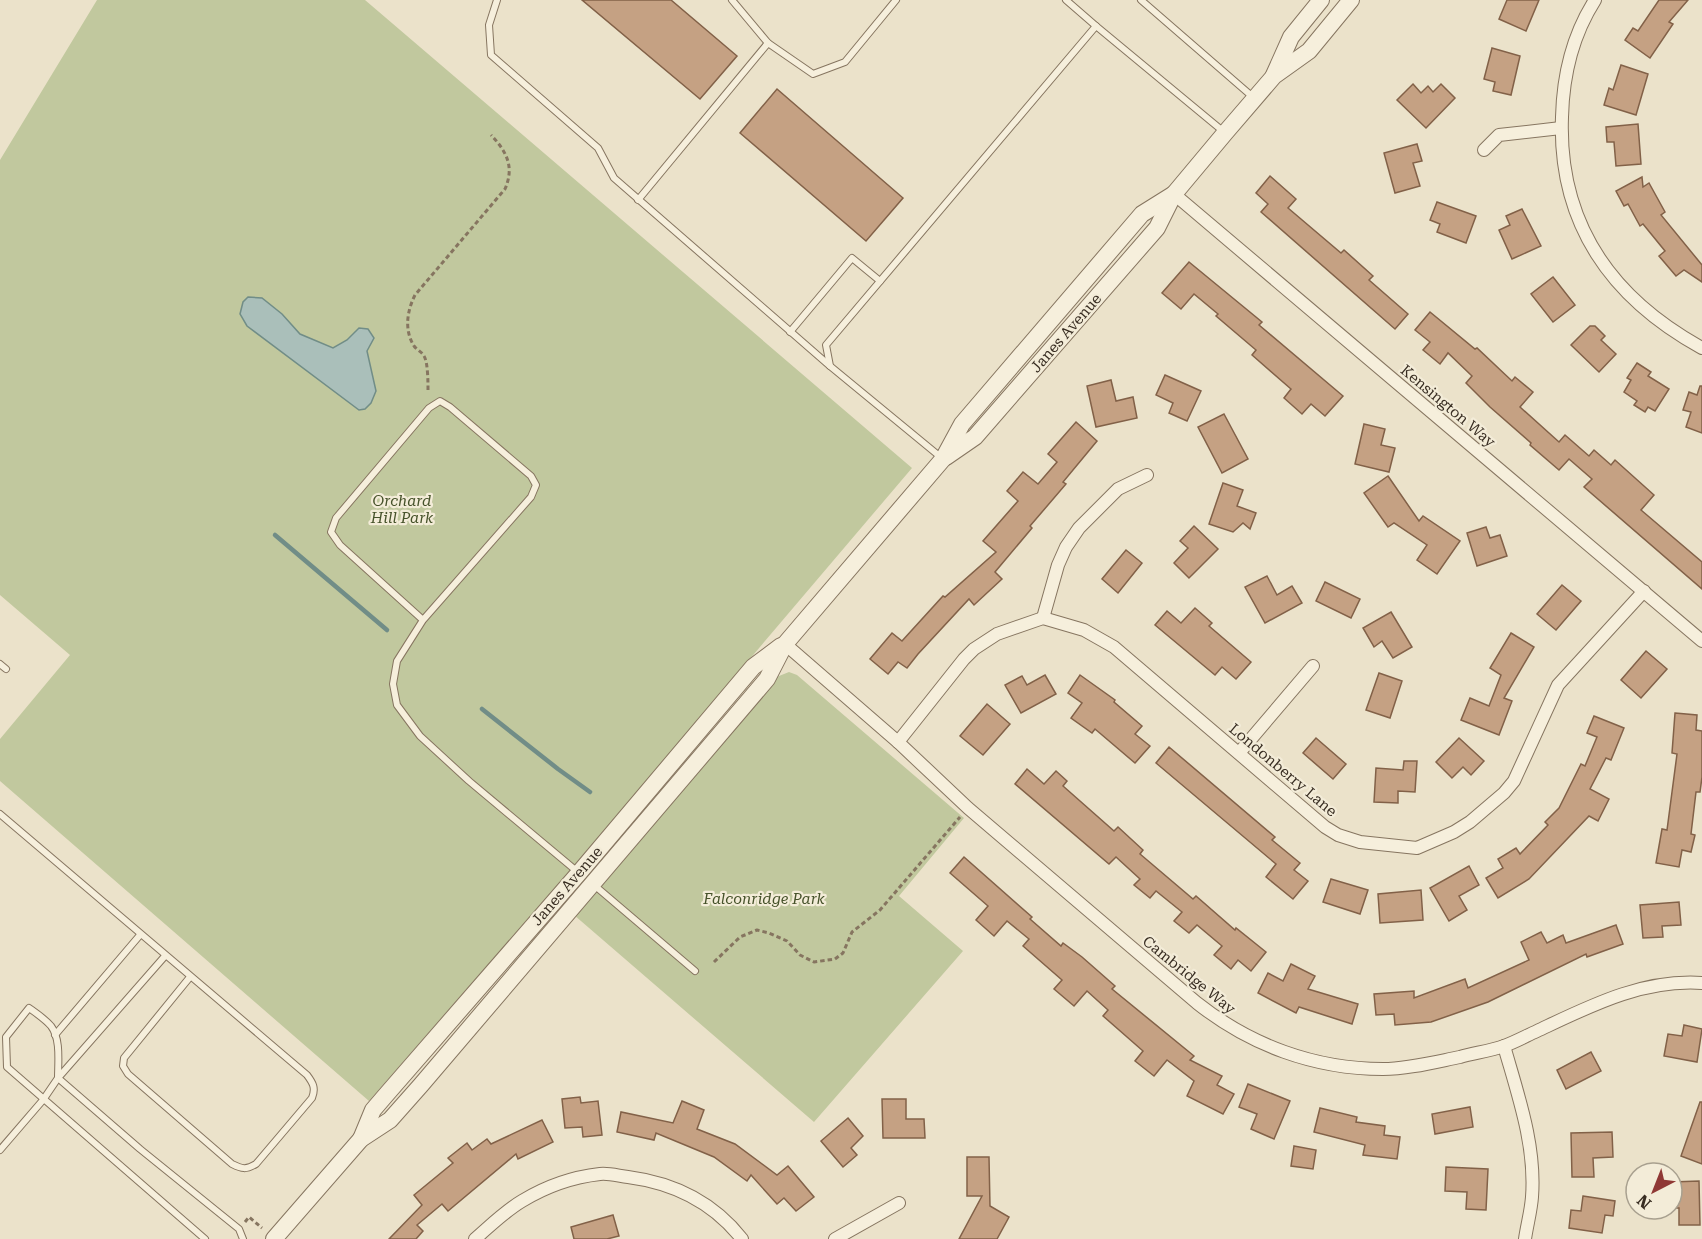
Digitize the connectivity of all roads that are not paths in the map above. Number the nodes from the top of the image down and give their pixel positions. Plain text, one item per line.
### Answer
1 (497, 0) edge
2 (732, 0) edge
3 (896, 0) edge
4 (1066, 0) edge
5 (1141, 0) edge
6 (1321, 0) edge
7 (1351, 0) edge
8 (1595, 0) edge
9 (1096, 26) junction
10 (768, 43) junction
11 (1274, 76) junction
12 (1255, 98) junction
13 (1561, 128) junction
14 (1225, 133) junction
15 (1484, 150) dead end
16 (1174, 194) junction
17 (638, 200) junction
18 (880, 281) junction
19 (790, 332) junction
20 (1702, 348) edge
21 (830, 366) junction
22 (943, 459) junction
23 (1147, 475) dead end
24 (1644, 591) junction
25 (1043, 618) junction
26 (423, 620) junction
27 (1702, 641) edge
28 (785, 644) junction
29 (0, 664) edge
30 (1313, 666) dead end
31 (6, 669) dead end
32 (898, 742) junction
33 (1239, 753) junction
34 (0, 814) edge
35 (579, 873) junction
36 (592, 884) junction
37 (140, 935) junction
38 (165, 956) junction
39 (695, 971) dead end
40 (190, 977) junction
41 (1702, 983) edge
42 (55, 1035) junction
43 (1504, 1046) junction
44 (58, 1078) junction
45 (43, 1100) junction
46 (361, 1139) junction
47 (0, 1150) edge
48 (899, 1203) dead end
49 (205, 1239) edge
50 (243, 1239) edge
51 (274, 1239) edge
52 (475, 1239) edge
53 (742, 1239) edge
54 (835, 1239) edge
55 (1525, 1239) edge

1 - 17 lane
2 - 10 lane
3 - 10 lane
4 - 9 lane
5 - 12 lane
6 - 11 street, Janes Avenue
7 - 11 street, Janes Avenue
8 - 13 street
9 - 14 lane
9 - 18 lane
10 - 17 lane
11 - 12 street, Janes Avenue
12 - 14 street, Janes Avenue
13 - 15 street
13 - 20 street
14 - 16 street, Janes Avenue
16 - 22 street, Janes Avenue
16 - 24 street, Kensington Way
17 - 19 lane
18 - 19 lane
18 - 21 lane
19 - 21 lane
21 - 22 lane
22 - 28 street, Janes Avenue
23 - 25 street
24 - 27 street, Kensington Way
24 - 33 street, Londonberry Lane
25 - 32 street
25 - 33 street, Londonberry Lane
26 - 26 lane
26 - 35 lane
28 - 32 street, Cambridge Way
28 - 35 street, Janes Avenue
28 - 36 street, Janes Avenue
29 - 31 lane
30 - 33 street
32 - 43 street, Cambridge Way
34 - 37 lane
35 - 36 lane
35 - 46 street, Janes Avenue
36 - 39 lane
36 - 46 street, Janes Avenue
37 - 38 lane
37 - 42 lane
38 - 40 lane
38 - 44 lane
40 - 40 lane
41 - 43 street, Cambridge Way
42 - 44 lane
42 - 45 lane
43 - 55 street
44 - 45 lane
44 - 50 lane
45 - 47 lane
45 - 49 lane
46 - 51 street, Janes Avenue
48 - 54 street
52 - 53 street

